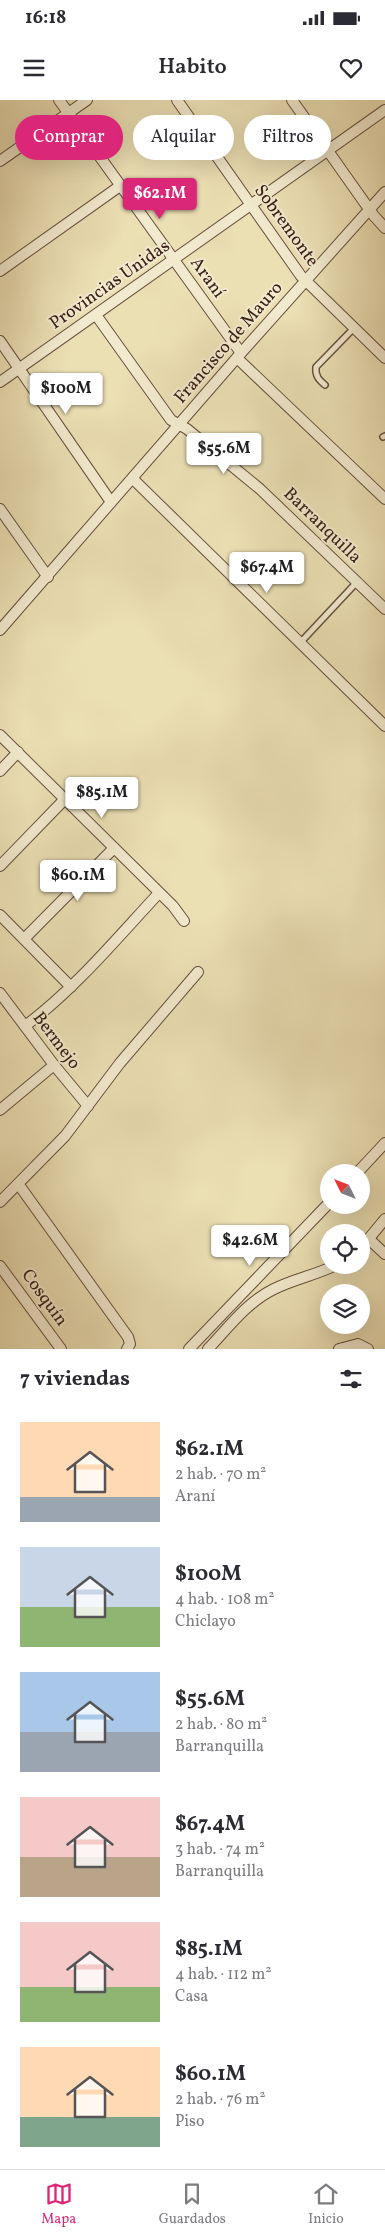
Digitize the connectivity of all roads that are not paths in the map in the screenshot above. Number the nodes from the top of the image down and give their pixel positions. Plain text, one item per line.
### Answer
1 (59, 100) edge
2 (87, 100) edge
3 (176, 100) edge
4 (292, 100) edge
5 (385, 110) edge
6 (68, 113) junction
7 (303, 115) edge
8 (331, 149) edge
9 (331, 155) edge
10 (315, 160) edge
11 (0, 161) edge
12 (120, 186) junction
13 (385, 192) edge
14 (250, 205) junction
15 (370, 209) junction
16 (385, 228) edge
17 (174, 260) junction
18 (0, 271) edge
19 (306, 281) junction
20 (96, 315) junction
21 (354, 328) junction
22 (0, 341) edge
23 (239, 355) junction
24 (385, 358) edge
25 (19, 368) junction
26 (0, 382) edge
27 (325, 385) dead end
28 (179, 425) junction
29 (133, 479) junction
30 (385, 499) edge
31 (111, 502) junction
32 (0, 509) edge
33 (48, 577) junction
34 (357, 582) junction
35 (385, 609) edge
36 (0, 630) edge
37 (300, 643) junction
38 (385, 726) edge
39 (0, 735) edge
40 (18, 752) junction
41 (0, 771) edge
42 (64, 800) junction
43 (114, 848) junction
44 (0, 866) edge
45 (159, 893) junction
46 (1, 919) edge
47 (184, 921) dead end
48 (24, 939) junction
49 (198, 972) dead end
50 (71, 987) junction
51 (0, 993) edge
52 (25, 1026) junction
53 (54, 1065) junction
54 (88, 1106) junction
55 (0, 1110) edge
56 (385, 1143) edge
57 (365, 1164) edge
58 (19, 1185) junction
59 (0, 1202) edge
60 (320, 1212) edge
61 (385, 1219) edge
62 (370, 1240) joint
63 (385, 1254) edge
64 (0, 1266) edge
65 (320, 1271) edge
66 (61, 1349) edge
67 (127, 1349) edge
68 (189, 1349) edge
69 (208, 1349) edge
70 (339, 1349) edge
71 (368, 1349) edge

1 - 6 street, Araní
2 - 6 street
3 - 14 street, Sobremonte
4 - 7 street
5 - 8 street, Provincias Unidas
6 - 11 street
6 - 12 street, Araní
9 - 15 street
10 - 14 street, Provincias Unidas
12 - 17 street, Araní
12 - 18 street
13 - 15 street, Francisco de Mauro
14 - 17 street, Provincias Unidas
14 - 19 street, Sobremonte
15 - 16 street
15 - 19 street, Francisco de Mauro
17 - 20 street, Provincias Unidas
17 - 23 street, Araní
19 - 21 street, Sobremonte
19 - 23 street, Francisco de Mauro
20 - 25 street, Provincias Unidas
20 - 28 street, Barranquilla
21 - 24 street, Sobremonte
21 - 27 lane
22 - 25 street
23 - 28 street, Francisco de Mauro
23 - 30 street, Araní
25 - 26 street, Provincias Unidas
25 - 31 street
28 - 29 street, Francisco de Mauro
28 - 34 street, Barranquilla
29 - 31 street, Francisco de Mauro
29 - 37 street
31 - 33 street, Francisco de Mauro
32 - 33 street
33 - 36 street, Francisco de Mauro
34 - 35 street, Barranquilla
34 - 37 lane
37 - 38 street
39 - 40 street
40 - 41 street
40 - 42 street
42 - 43 street
42 - 44 street
43 - 45 street
43 - 48 street
45 - 47 street
45 - 50 street
46 - 48 street
48 - 50 street
49 - 54 street
50 - 52 street
51 - 52 street, Bermejo
52 - 53 street, Bermejo
53 - 54 street, Bermejo
53 - 55 street
54 - 58 street
56 - 57 street
58 - 59 street
58 - 67 street
60 - 68 street
61 - 62 street
62 - 63 street
64 - 66 street, Cosquín
65 - 69 street
70 - 71 street

